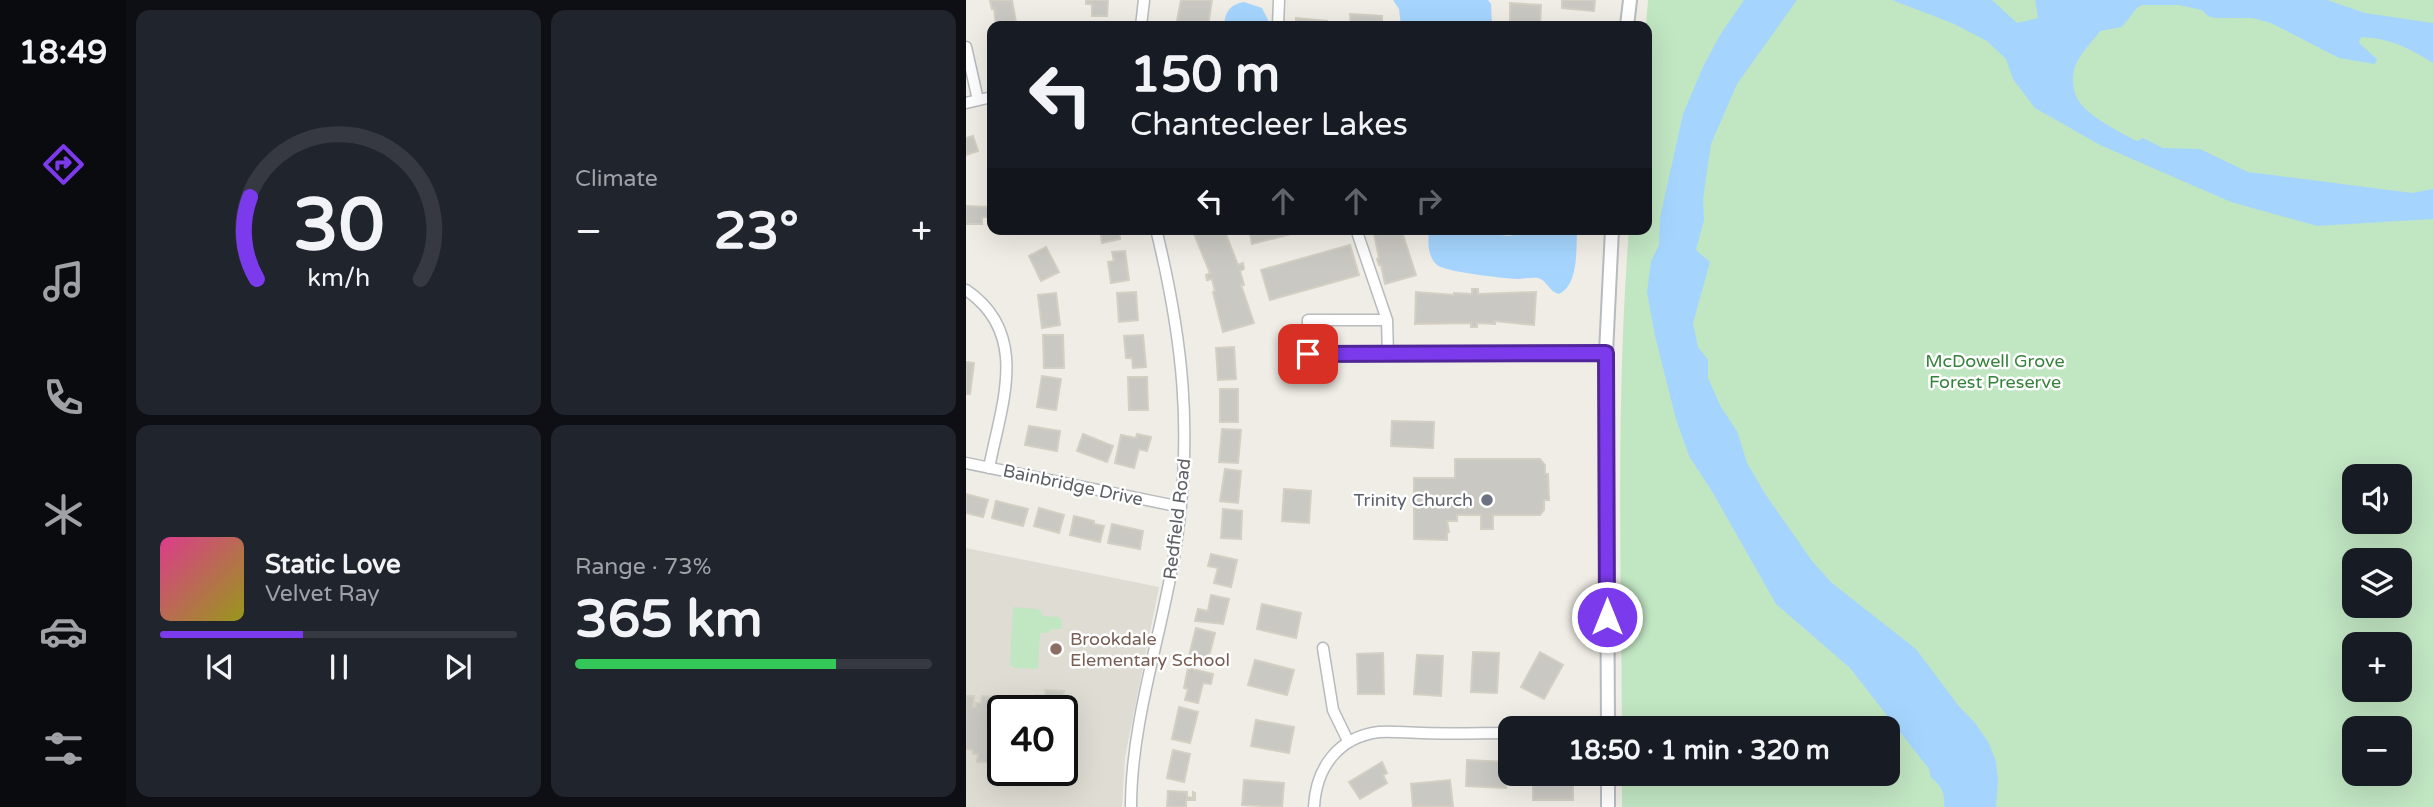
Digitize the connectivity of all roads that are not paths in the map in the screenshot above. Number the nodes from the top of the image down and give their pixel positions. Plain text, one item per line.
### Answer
1 (1144, 0) edge
2 (1279, 0) edge
3 (1630, 0) edge
4 (1142, 21) edge
5 (1278, 21) edge
6 (1628, 21) edge
7 (966, 47) edge
8 (987, 98) edge
9 (978, 100) junction
10 (966, 103) edge
11 (1157, 235) edge
12 (1358, 235) edge
13 (1612, 235) edge
14 (966, 290) edge
15 (1387, 320) junction
16 (1606, 353) junction
17 (1388, 355) junction
18 (966, 463) edge
19 (989, 468) junction
20 (1181, 507) junction
21 (1323, 648) dead end
22 (1608, 716) edge
23 (1498, 733) edge
24 (1348, 741) junction
25 (1608, 786) edge
26 (1131, 807) edge
27 (1314, 807) edge
28 (1608, 807) edge

1 - 4 street
2 - 5 street
3 - 6 street
7 - 9 street
8 - 9 street
9 - 10 street
11 - 20 street, Redfield Road
12 - 15 street
13 - 16 street
14 - 19 street
15 - 17 street
15 - 17 street
16 - 17 street
16 - 22 street
18 - 19 street, Bainbridge Drive
19 - 20 street, Bainbridge Drive
20 - 26 street, Redfield Road
21 - 24 street
23 - 24 street
24 - 27 street
25 - 28 street

